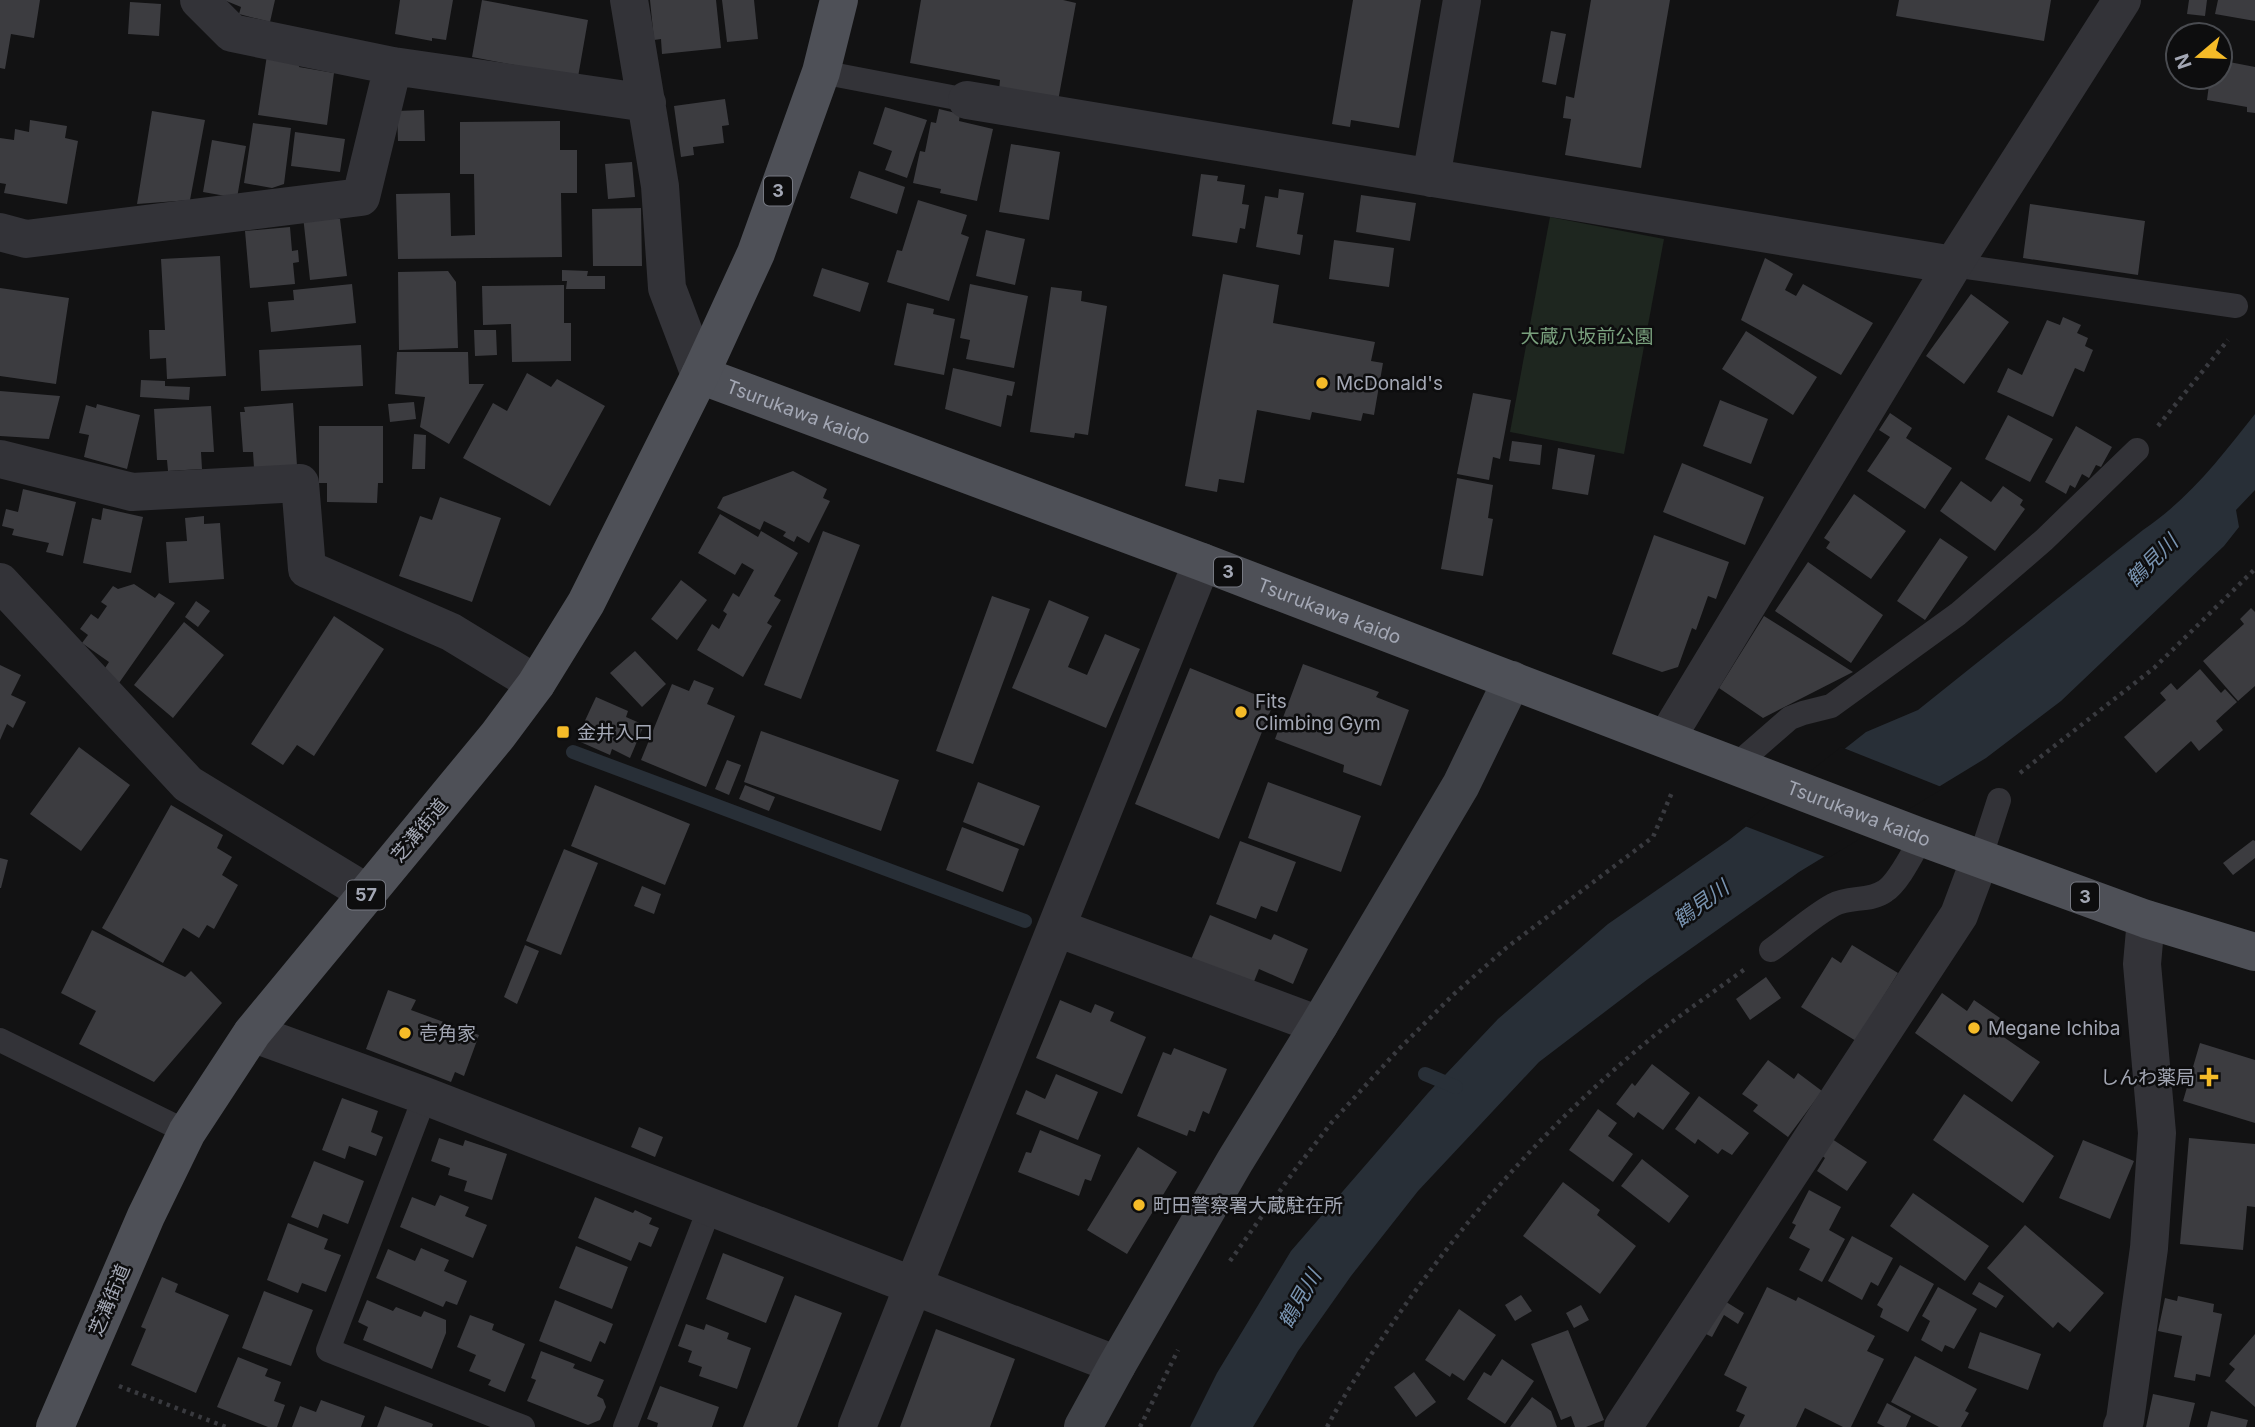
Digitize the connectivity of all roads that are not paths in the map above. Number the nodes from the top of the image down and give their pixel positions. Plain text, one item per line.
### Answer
1 (199, 0) edge
2 (629, 0) edge
3 (839, 0) edge
4 (1462, 0) edge
5 (2122, 0) edge
6 (393, 66) junction
7 (821, 72) junction
8 (967, 100) joint
9 (647, 103) junction
10 (1431, 178) junction
11 (0, 232) edge
12 (1953, 265) junction
13 (2236, 306) dead end
14 (700, 375) junction
15 (2137, 450) road end
16 (0, 459) edge
17 (1202, 562) junction
18 (0, 582) edge
19 (1512, 680) junction
20 (536, 684) junction
21 (1666, 739) junction
22 (1745, 769) junction
23 (1999, 800) road end
24 (1920, 836) junction
25 (1980, 859) junction
26 (367, 894) junction
27 (2146, 919) junction
28 (1057, 928) junction
29 (1771, 950) road end
30 (2255, 952) edge
31 (1319, 1025) junction
32 (253, 1033) junction
33 (0, 1040) edge
34 (425, 1096) junction
35 (187, 1132) junction
36 (710, 1207) junction
37 (912, 1285) junction
38 (1116, 1365) junction
39 (55, 1427) edge
40 (523, 1427) edge
41 (625, 1427) edge
42 (856, 1427) edge
43 (1083, 1427) edge
44 (1623, 1427) edge
45 (2122, 1427) edge

1 - 6 street
2 - 9 street
3 - 7 main road, Tsurukawa kaido / 3
4 - 10 street
5 - 12 street
6 - 9 street
6 - 11 street
7 - 8 lane
7 - 14 main road, Tsurukawa kaido / 3
8 - 10 street
9 - 14 street
10 - 12 street
12 - 13 lane
12 - 21 street
14 - 17 main road, Tsurukawa kaido / 3
14 - 20 main road, 芝溝街道 / 57
15 - 22 lane
16 - 20 street
17 - 19 main road, Tsurukawa kaido / 3
17 - 28 street
18 - 26 street
19 - 21 main road, Tsurukawa kaido / 3
19 - 31 street
20 - 26 main road, 芝溝街道 / 57
21 - 22 main road, Tsurukawa kaido / 3
22 - 24 main road, Tsurukawa kaido / 3
23 - 25 lane
24 - 25 main road, Tsurukawa kaido / 3
24 - 29 lane
25 - 27 main road, Tsurukawa kaido / 3
25 - 44 street
26 - 32 main road, 芝溝街道 / 57
27 - 30 main road, Tsurukawa kaido / 3
27 - 45 street
28 - 31 street
28 - 37 street
31 - 38 street
32 - 34 street
32 - 35 main road, 芝溝街道 / 57
33 - 35 lane
34 - 36 street
34 - 40 lane
35 - 39 main road, 芝溝街道 / 57
36 - 37 street
36 - 41 lane
37 - 38 street
37 - 42 street
38 - 43 street

